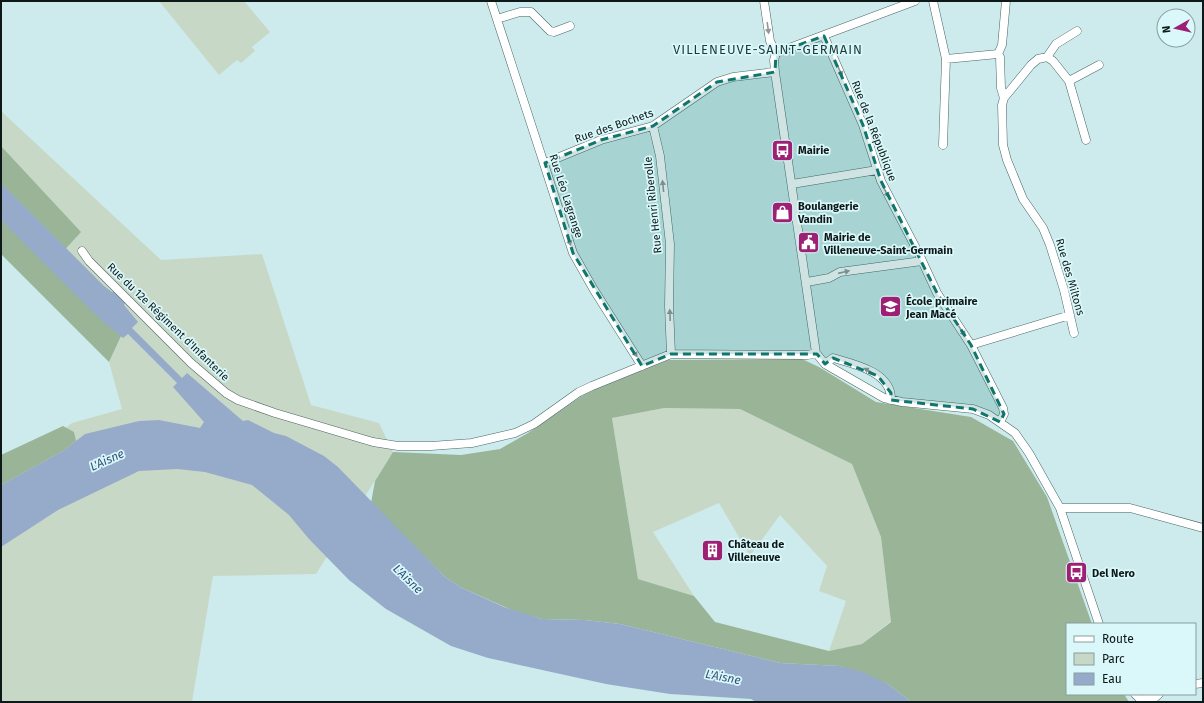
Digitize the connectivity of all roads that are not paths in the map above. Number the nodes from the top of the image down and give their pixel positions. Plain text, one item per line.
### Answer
1 (491, 1) edge
2 (764, 1) edge
3 (915, 1) edge
4 (933, 1) edge
5 (1006, 1) edge
6 (497, 19) junction
7 (570, 26) dead end
8 (1077, 32) dead end
9 (824, 36) junction
10 (776, 53) junction
11 (998, 54) junction
12 (1047, 57) junction
13 (946, 59) junction
14 (1100, 64) dead end
15 (775, 72) junction
16 (1069, 81) junction
17 (1004, 98) junction
18 (653, 126) junction
19 (1086, 140) dead end
20 (943, 145) dead end
21 (545, 163) junction
22 (877, 170) junction
23 (792, 184) junction
24 (82, 251) dead end
25 (922, 261) junction
26 (807, 282) junction
27 (1070, 315) junction
28 (1074, 333) dead end
29 (971, 345) junction
30 (816, 353) junction
31 (671, 354) junction
32 (827, 362) junction
33 (642, 366) junction
34 (891, 400) junction
35 (1000, 422) junction
36 (1060, 508) junction
37 (1203, 528) edge
38 (1099, 623) edge
39 (1136, 695) edge
40 (1157, 695) edge
41 (1145, 702) edge

1 - 6 street, Rue Léo Lagrange
2 -> 10 street
3 - 9 street
4 - 13 street
5 - 11 street
6 - 7 street
6 - 21 street, Rue Léo Lagrange
8 - 12 street
9 - 10 street
9 -> 22 street, Rue de la République
10 - 15 street
11 - 13 street
11 - 17 street, Rue des Miltons
12 - 16 street
12 - 17 street
13 - 20 street
14 - 16 street
15 - 18 street, Rue des Bochets
15 - 23 street
16 - 19 street
17 - 27 street, Rue des Miltons
18 - 21 street, Rue des Bochets
31 -> 18 street, Rue Henri Riberolle
21 -> 33 street, Rue Léo Lagrange
22 - 23 street
22 -> 25 street, Rue de la République
23 - 26 street
24 - 33 street, Rue du 12e Régiment d'Infanterie
26 -> 25 street
25 -> 29 street, Rue de la République
26 - 30 street
27 - 28 street, Rue des Miltons
27 - 29 street
29 - 35 street, Rue de la République
30 - 31 street, Rue du 12e Régiment d'Infanterie
30 - 32 street
31 - 33 street, Rue du 12e Régiment d'Infanterie
32 - 34 street
34 -> 32 street
34 - 35 street
35 - 36 street
36 - 37 street
36 - 38 street
39 - 41 street
40 - 41 street

